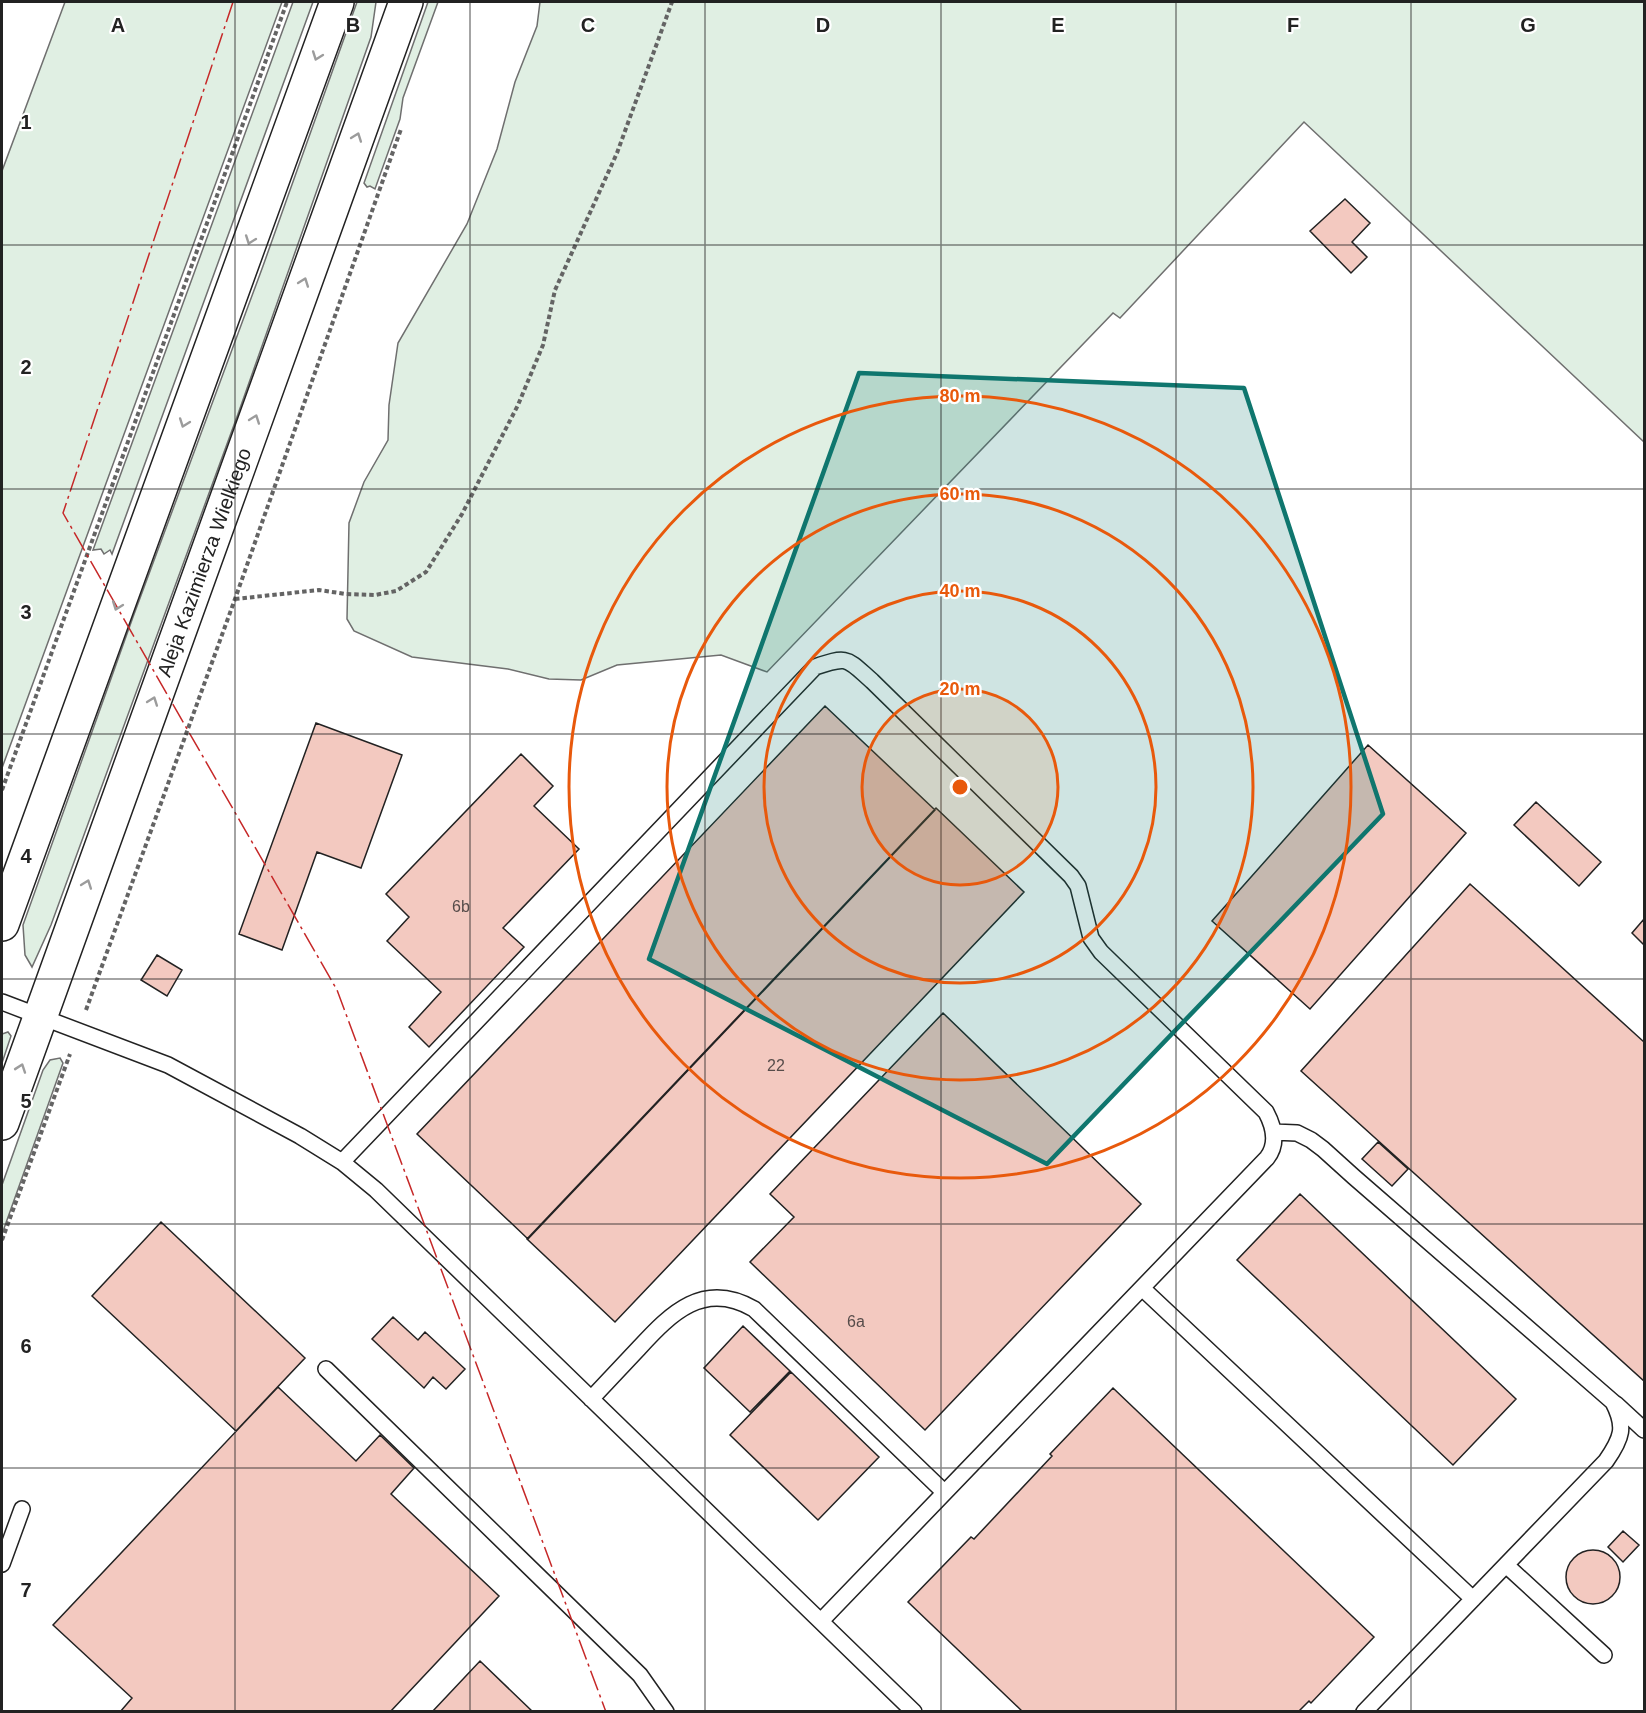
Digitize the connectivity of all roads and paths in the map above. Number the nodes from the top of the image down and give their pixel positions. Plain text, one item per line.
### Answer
1 (287, 2) edge
2 (337, 2) edge
3 (406, 2) edge
4 (672, 2) edge
5 (401, 129) dead end
6 (235, 599) junction
7 (2, 790) edge
8 (2, 924) edge
9 (2, 1002) edge
10 (39, 1017) junction
11 (78, 1032) junction
12 (2, 1123) edge
13 (1273, 1132) junction
14 (342, 1161) junction
15 (2, 1240) edge
16 (1142, 1288) junction
17 (326, 1369) dead end
18 (591, 1399) junction
19 (1613, 1402) junction
20 (1644, 1430) edge
21 (944, 1492) junction
22 (22, 1509) dead end
23 (2, 1563) edge
24 (1506, 1565) junction
25 (1473, 1599) junction
26 (821, 1621) junction
27 (1604, 1655) dead end
28 (666, 1712) edge
29 (914, 1712) edge
30 (1364, 1712) edge

1 - 7 path
2 -> 8 main road
10 -> 3 main road, Aleja Kazimierza Wielkiego
4 - 6 path
5 - 6 path
6 - 11 path
9 - 10 lane
10 - 11 lane
12 -> 10 main road, Aleja Kazimierza Wielkiego
11 - 14 lane
11 - 15 path
13 - 14 lane
13 - 16 lane
13 - 19 lane
14 - 18 lane
16 - 21 lane
16 - 25 lane
17 - 28 lane
18 - 21 lane
18 - 26 lane
19 - 20 lane
19 - 24 lane
21 - 26 lane
22 - 23 lane
24 - 25 lane
24 - 27 lane
25 - 30 lane
26 - 29 lane

